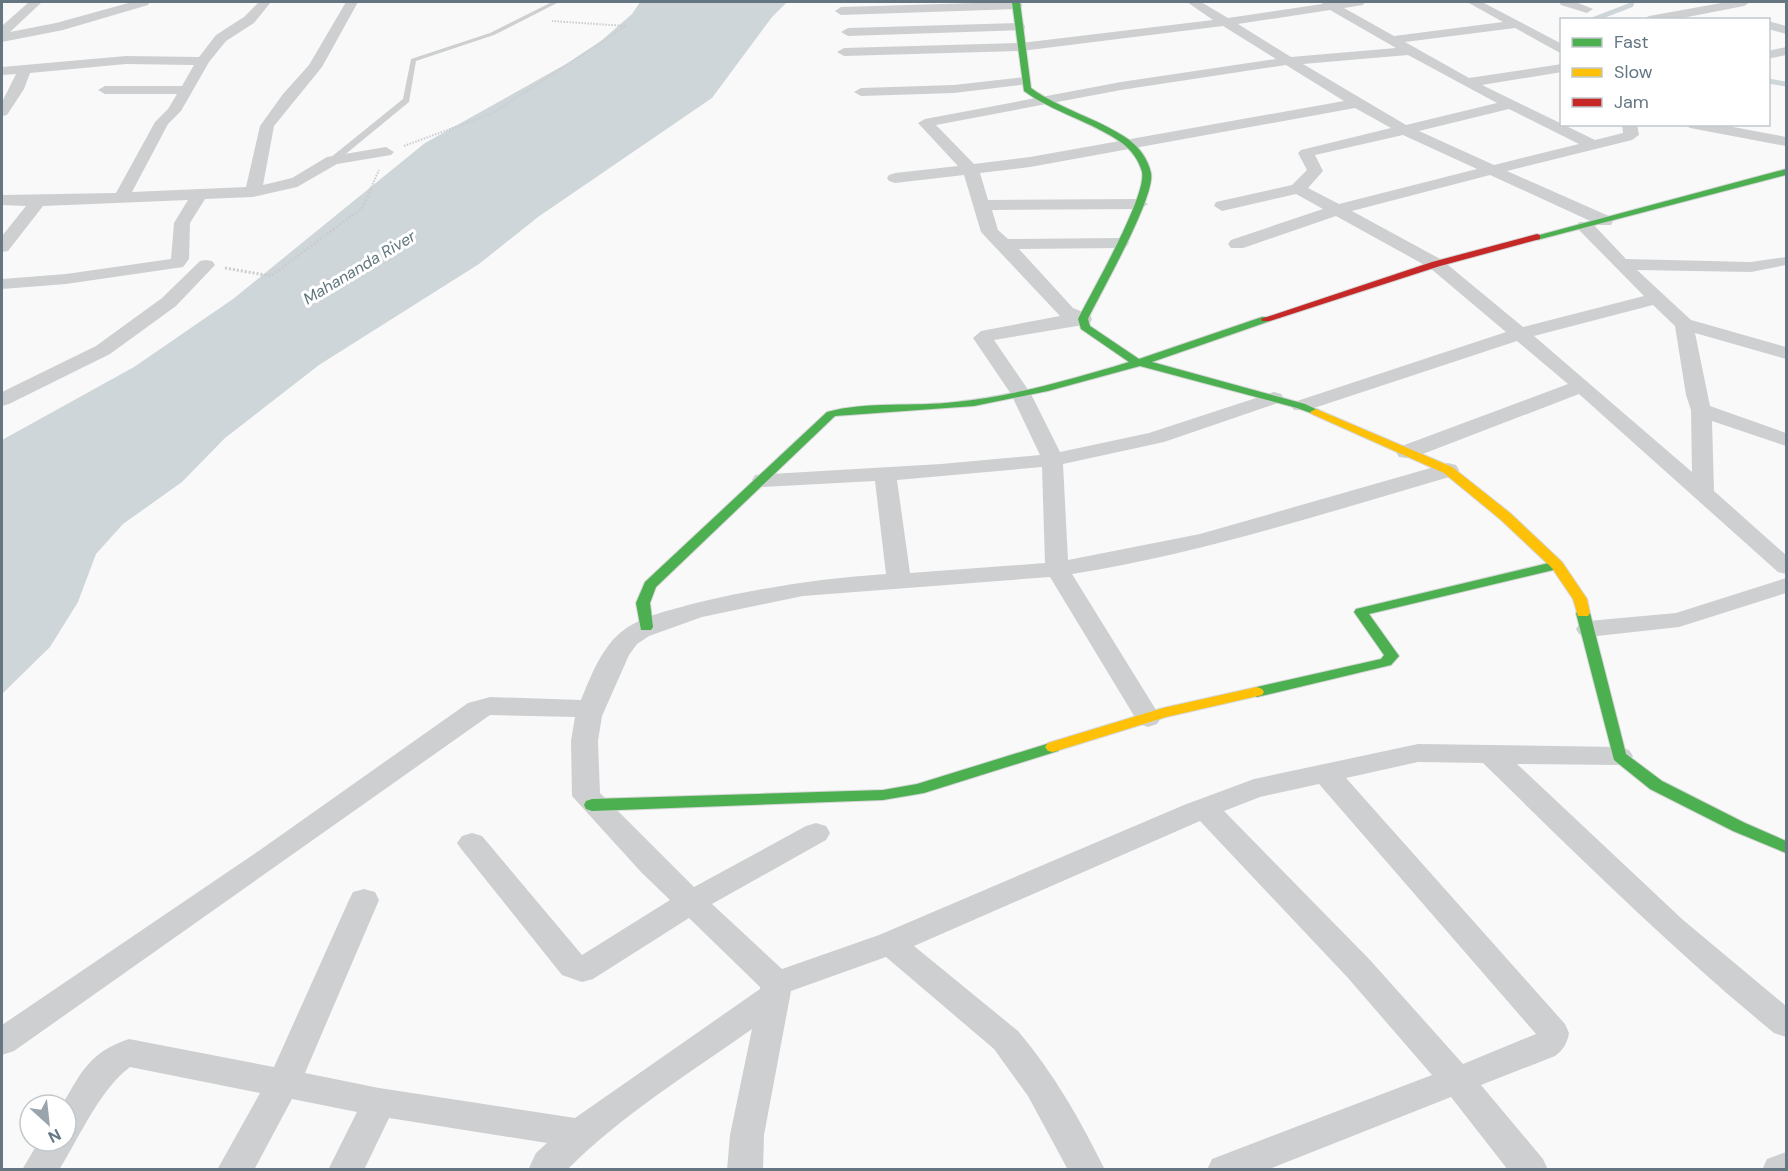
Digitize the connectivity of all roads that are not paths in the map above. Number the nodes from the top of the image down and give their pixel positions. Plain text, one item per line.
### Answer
1 (36, 2) edge
2 (144, 2) edge
3 (265, 2) edge
4 (352, 2) edge
5 (556, 2) edge
6 (1193, 2) edge
7 (1359, 2) edge
8 (1473, 2) edge
9 (1565, 2) edge
10 (1698, 2) edge
11 (1744, 2) edge
12 (1016, 3) edge
13 (1328, 4) edge
14 (1713, 7) junction
15 (1587, 9) dead end
16 (841, 11) dead end
17 (1741, 16) dead end
18 (1659, 18) edge
19 (1225, 22) junction
20 (1517, 24) junction
21 (1770, 26) edge
22 (1019, 27) junction
23 (1786, 30) edge
24 (848, 32) dead end
25 (2, 33) edge
26 (2, 38) edge
27 (1392, 40) junction
28 (1021, 47) junction
29 (1560, 49) edge
30 (1412, 51) junction
31 (1786, 51) edge
32 (844, 52) dead end
33 (1770, 55) edge
34 (204, 61) junction
35 (1288, 61) junction
36 (1560, 68) edge
37 (24, 70) junction
38 (2, 71) edge
39 (1024, 81) junction
40 (1467, 83) junction
41 (105, 90) dead end
42 (861, 92) dead end
43 (183, 95) junction
44 (120, 101) dead end
45 (1041, 101) junction
46 (1357, 103) junction
47 (1508, 105) junction
48 (2, 112) edge
49 (1629, 126) edge
50 (1701, 126) edge
51 (1403, 129) junction
52 (1786, 142) edge
53 (1131, 144) junction
54 (1594, 146) junction
55 (386, 153) road end
56 (333, 160) junction
57 (970, 170) junction
58 (1492, 170) junction
59 (1786, 172) edge
60 (895, 178) dead end
61 (1298, 189) junction
62 (253, 192) junction
63 (200, 194) junction
64 (121, 198) junction
65 (2, 200) edge
66 (38, 201) junction
67 (1140, 204) junction
68 (981, 205) junction
69 (1222, 206) dead end
70 (1336, 210) junction
71 (1605, 220) junction
72 (1586, 226) junction
73 (1120, 243) junction
74 (1003, 244) junction
75 (1237, 244) dead end
76 (2, 247) edge
77 (1785, 258) edge
78 (1436, 264) junction
79 (1621, 264) junction
80 (206, 266) road end
81 (2, 284) edge
82 (1658, 298) junction
83 (1081, 319) junction
84 (1684, 324) junction
85 (1520, 334) junction
86 (1786, 353) edge
87 (1135, 361) junction
88 (1582, 387) junction
89 (1021, 394) junction
90 (1274, 398) junction
91 (2, 400) edge
92 (1301, 406) junction
93 (1701, 410) junction
94 (1786, 440) edge
95 (1407, 452) junction
96 (1052, 459) junction
97 (1448, 470) junction
98 (885, 473) junction
99 (763, 480) junction
100 (1703, 494) junction
101 (1557, 565) junction
102 (1786, 567) edge
103 (1057, 569) junction
104 (899, 582) junction
105 (1786, 585) edge
106 (645, 627) junction
107 (1588, 629) junction
108 (592, 709) junction
109 (1148, 718) junction
110 (1490, 754) junction
111 (1619, 756) junction
112 (1326, 774) junction
113 (592, 805) junction
114 (1204, 808) junction
115 (816, 833) dead end
116 (472, 843) dead end
117 (1786, 847) edge
118 (364, 900) dead end
119 (692, 902) junction
120 (890, 943) junction
121 (776, 989) junction
122 (1786, 1024) edge
123 (2, 1042) edge
124 (1457, 1080) junction
125 (284, 1082) junction
126 (379, 1102) junction
127 (78, 1110) edge
128 (581, 1134) junction
129 (51, 1153) edge
130 (1786, 1167) edge
131 (40, 1170) edge
132 (235, 1170) edge
133 (346, 1170) edge
134 (546, 1170) edge
135 (745, 1170) edge
136 (1087, 1170) edge
137 (1225, 1170) edge
138 (1530, 1170) edge
139 (1780, 1170) edge

1 - 25 street
2 - 26 street
3 - 34 street
4 - 62 street
5 - 56 lane
6 - 19 street
7 - 13 street
8 - 20 street
9 - 15 street
10 - 14 street
11 - 14 street
12 - 16 street
12 - 22 street
13 - 19 street
13 - 27 street
14 - 17 street
14 - 18 street
19 - 28 street
19 - 35 street
20 - 27 street
20 - 29 street
21 - 23 street
22 - 24 street
22 - 28 street
27 - 30 street
28 - 32 street
28 - 39 street
30 - 35 street
30 - 40 street
31 - 33 street
34 - 37 street
34 - 43 street
35 - 45 street
35 - 46 street
36 - 40 street
37 - 38 street
37 - 48 street
39 - 42 street
39 - 45 street
40 - 47 street
41 - 43 street
43 - 44 street
43 - 64 street
45 - 53 street
45 - 57 street
46 - 51 street
46 - 53 street
47 - 51 street
47 - 54 street
49 - 54 street
50 - 52 street
51 - 58 street
51 - 61 street
53 - 57 street
53 - 67 street
54 - 58 street
55 - 56 street
56 - 62 street
57 - 60 street
57 - 68 street
58 - 70 street
58 - 71 street
59 - 71 street
61 - 69 street
61 - 70 street
62 - 63 street
63 - 64 street
63 - 81 street
64 - 66 street
65 - 66 street
66 - 76 street
67 - 68 street
67 - 73 street
68 - 74 street
70 - 75 street
70 - 78 street
71 - 72 street
72 - 78 street
72 - 79 street
73 - 74 street
73 - 83 street
74 - 83 street
77 - 79 street
78 - 85 street
78 - 87 street
79 - 82 street
80 - 91 street
82 - 84 street
82 - 85 street
83 - 87 street
83 - 89 street
84 - 86 street
84 - 93 street
85 - 88 street
85 - 92 street
87 - 89 street
87 - 90 street
88 - 95 street
88 - 100 street
89 - 96 street
89 - 99 street
90 - 92 street
90 - 96 street
92 - 95 street
93 - 94 street
93 - 100 street
95 - 97 street
96 - 98 street
96 - 103 street
97 - 101 street
97 - 103 street
98 - 99 street
98 - 104 street
99 - 106 street
100 - 102 street
101 - 107 street
101 - 109 street
103 - 104 street
103 - 109 street
104 - 106 street
105 - 107 street
106 - 108 street
107 - 111 street
108 - 113 street
108 - 123 street
109 - 113 street
110 - 111 street
110 - 112 street
110 - 122 street
111 - 117 street
112 - 114 street
112 - 124 street
113 - 119 street
114 - 120 street
114 - 124 street
115 - 119 street
116 - 119 street
118 - 125 street
119 - 121 street
120 - 121 street
120 - 136 street
121 - 128 street
121 - 135 street
124 - 137 street
124 - 138 street
125 - 126 street
125 - 127 street
125 - 132 street
126 - 128 street
126 - 133 street
128 - 134 street
129 - 131 street
130 - 139 street

